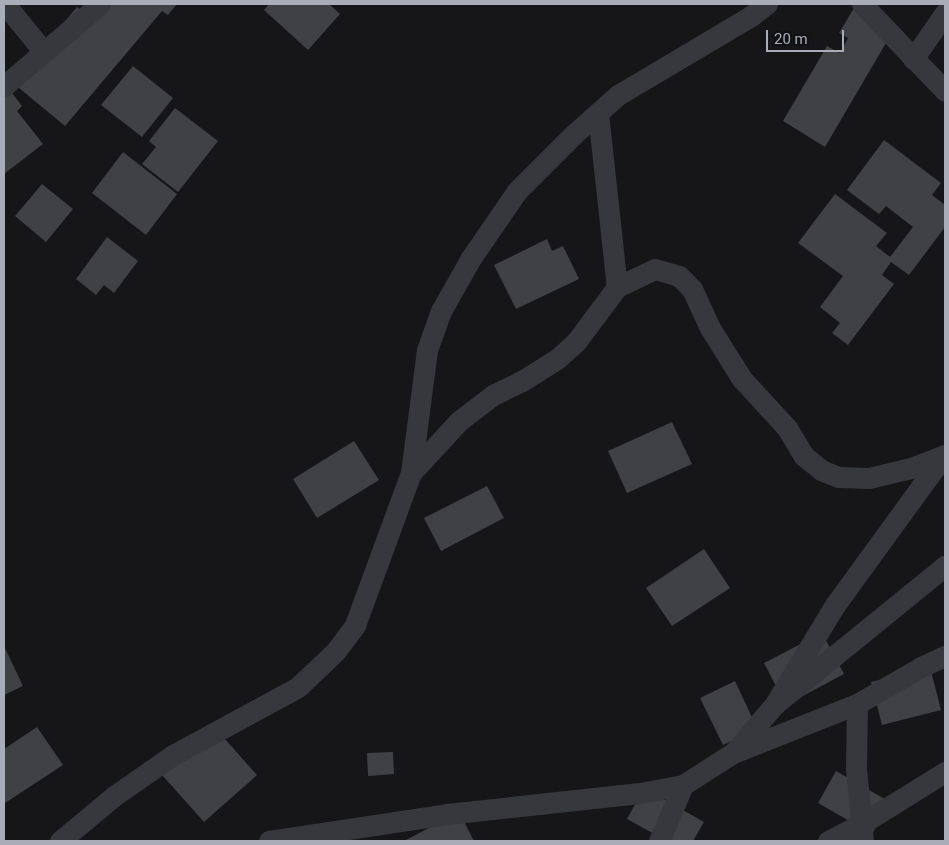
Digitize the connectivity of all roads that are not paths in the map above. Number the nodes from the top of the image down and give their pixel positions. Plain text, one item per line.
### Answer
1 (5, 4) edge
2 (100, 4) edge
3 (767, 4) edge
4 (862, 4) edge
5 (945, 13) edge
6 (44, 52) junction
7 (913, 60) junction
8 (4, 86) edge
9 (945, 91) edge
10 (598, 113) junction
11 (617, 286) junction
12 (945, 454) edge
13 (411, 473) junction
14 (945, 566) edge
15 (945, 656) edge
16 (775, 704) junction
17 (857, 704) junction
18 (733, 753) junction
19 (945, 772) edge
20 (683, 785) junction
21 (862, 833) edge
22 (60, 841) edge
23 (269, 841) edge
24 (659, 841) edge
25 (828, 841) edge

1 - 6 street
2 - 6 street
3 - 10 street
4 - 7 street
5 - 7 street
6 - 8 street
7 - 9 street
10 - 11 street
10 - 13 street
11 - 12 street
11 - 13 street
12 - 16 street
13 - 22 street
14 - 16 street
15 - 17 street
16 - 18 street
17 - 18 street
17 - 21 street
18 - 20 street
19 - 21 street
20 - 23 street
20 - 24 street
21 - 25 street

